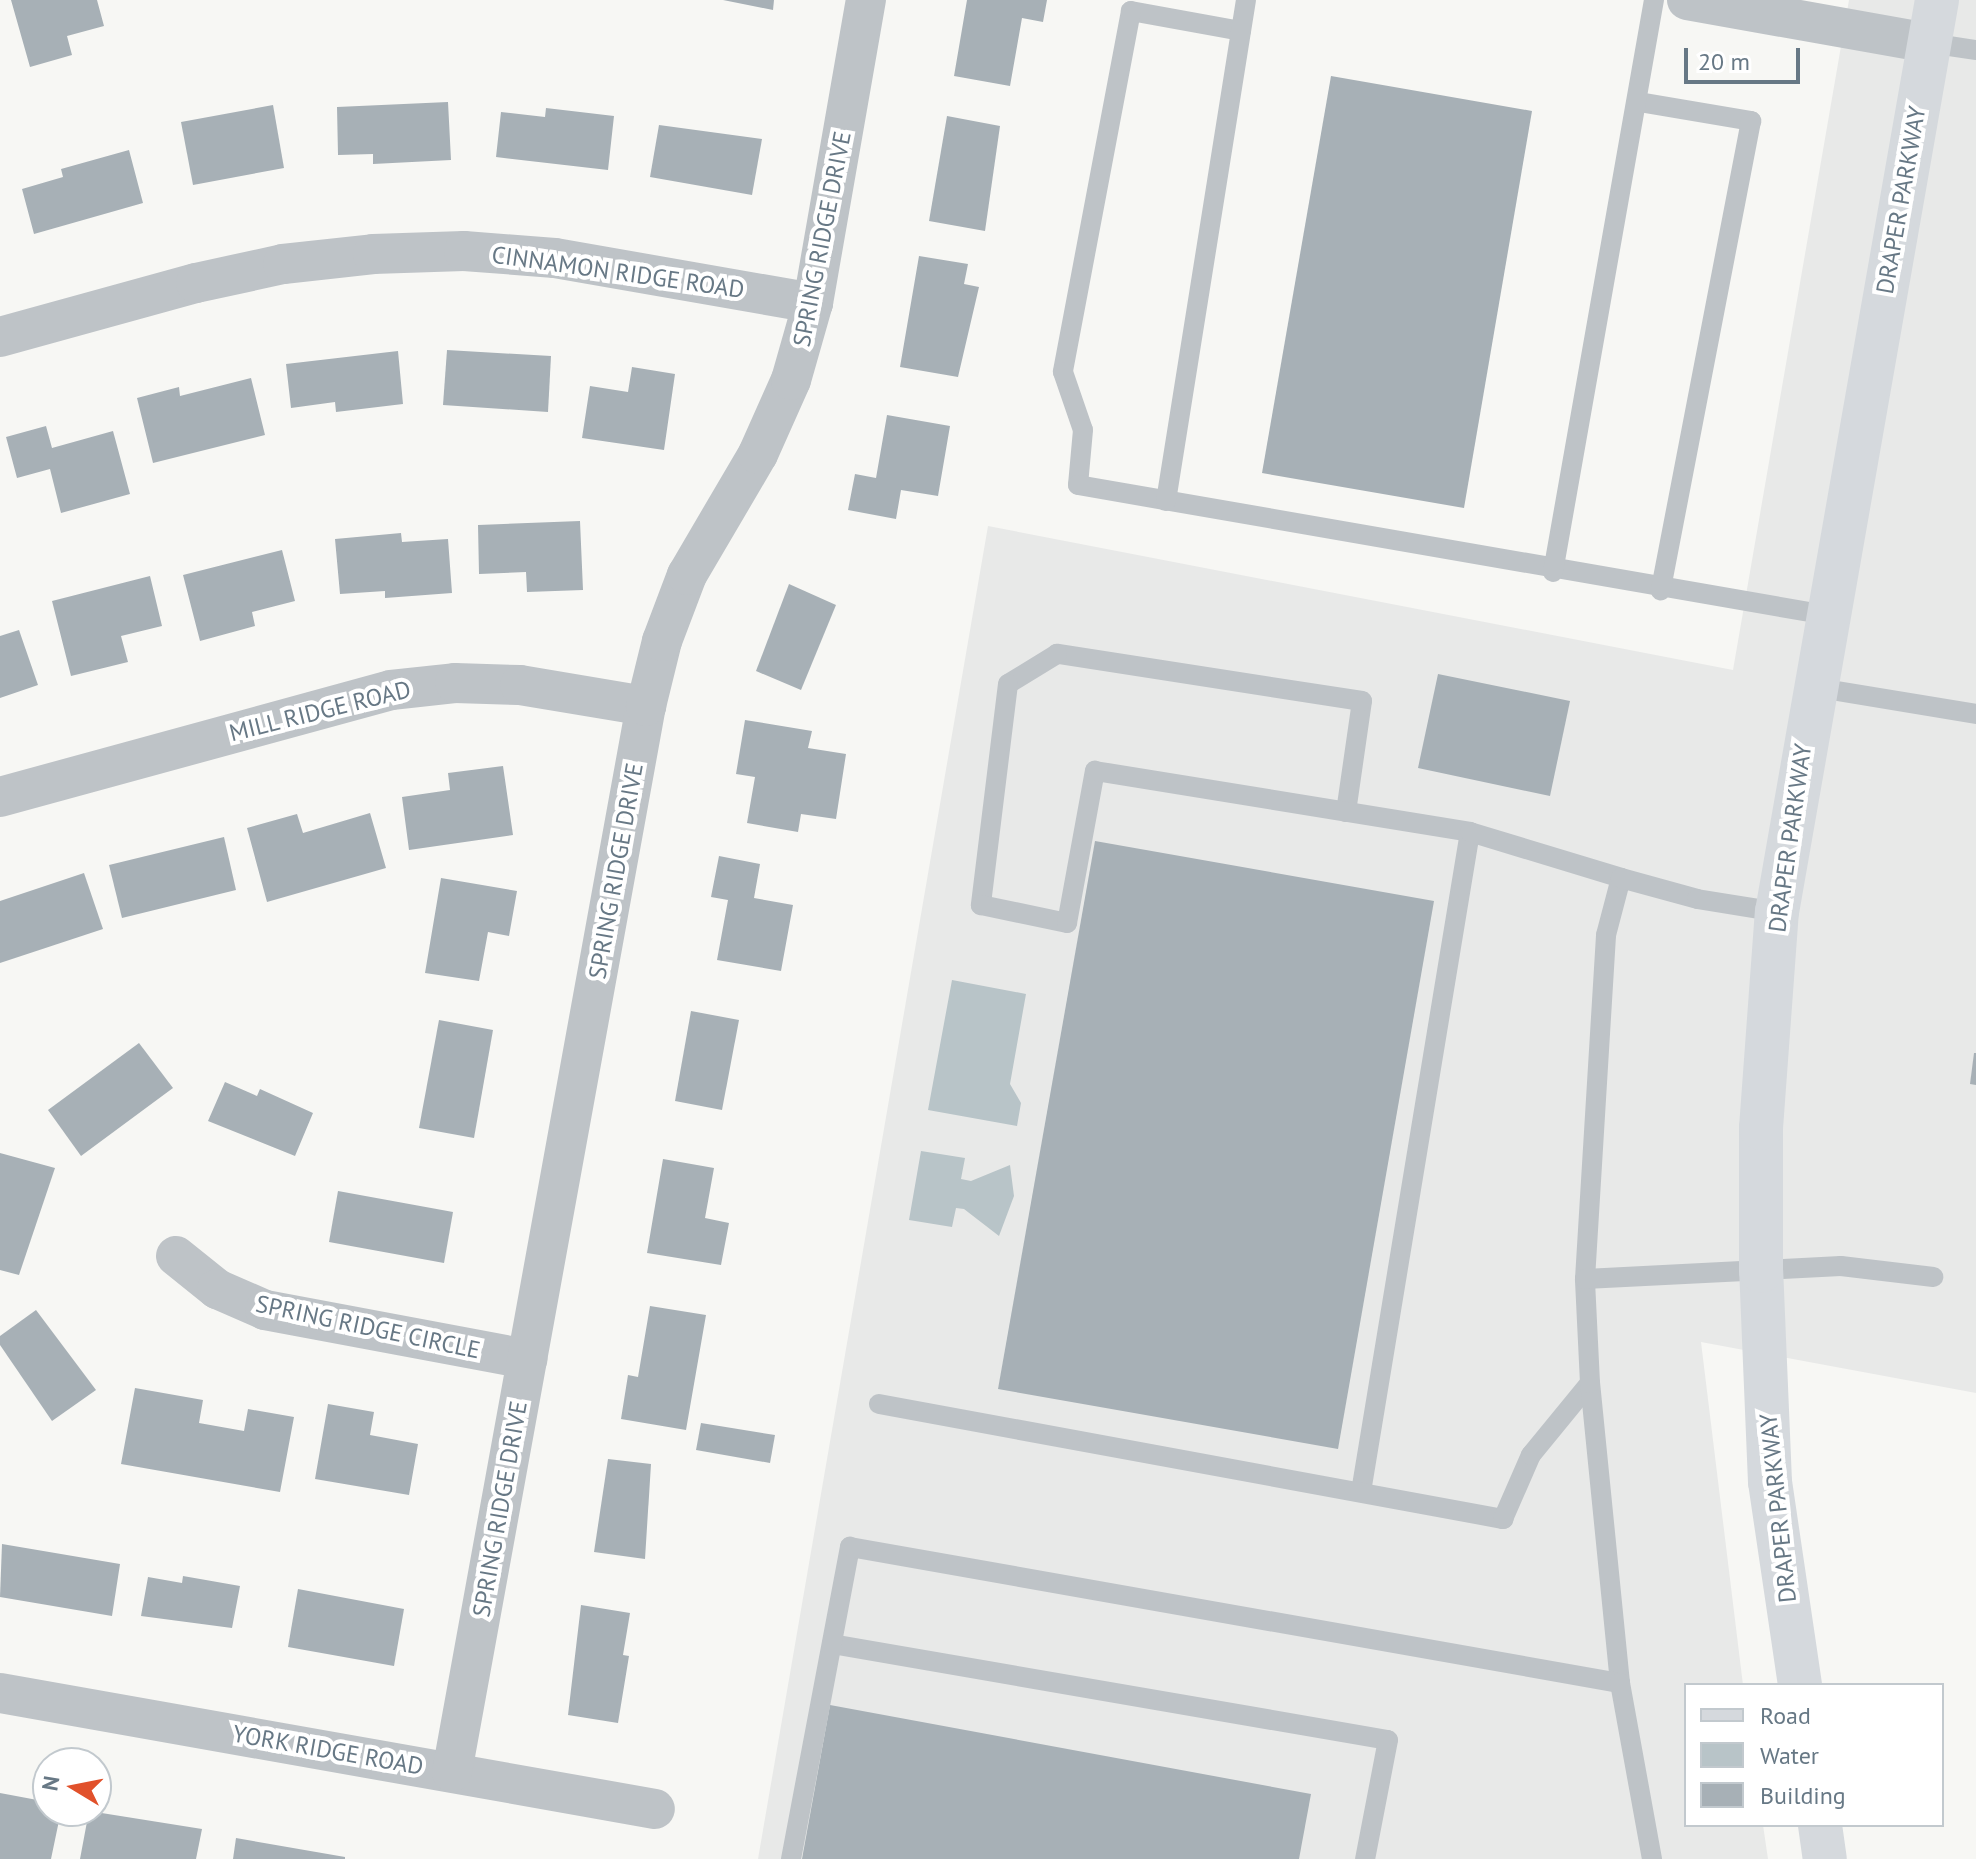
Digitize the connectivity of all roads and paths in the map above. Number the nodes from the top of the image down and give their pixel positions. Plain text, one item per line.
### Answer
1 (866, 0) edge
2 (1246, 0) edge
3 (1654, 0) edge
4 (1687, 0) edge
5 (1937, 0) edge
6 (1241, 31) junction
7 (1929, 43) junction
8 (1976, 50) edge
9 (1639, 102) junction
10 (813, 303) junction
11 (0, 337) edge
12 (1166, 501) junction
13 (1553, 572) junction
14 (1661, 590) junction
15 (1827, 615) junction
16 (1813, 687) junction
17 (646, 706) junction
18 (1976, 714) edge
19 (0, 797) edge
20 (1346, 812) junction
21 (1470, 832) junction
22 (1621, 878) junction
23 (1777, 912) junction
24 (176, 1256) dead end
25 (1761, 1271) junction
26 (1933, 1277) dead end
27 (1585, 1279) junction
28 (527, 1359) junction
29 (1590, 1383) junction
30 (879, 1404) dead end
31 (1361, 1492) junction
32 (832, 1644) junction
33 (1620, 1683) junction
34 (1800, 1683) edge
35 (0, 1693) edge
36 (452, 1772) junction
37 (655, 1809) dead end
38 (1820, 1827) edge
39 (791, 1859) edge
40 (1365, 1859) edge
41 (1652, 1859) edge
42 (1825, 1859) edge

1 - 10 street, SPRING RIDGE DRIVE
2 - 6 lane
3 - 9 lane
4 - 7 street
5 - 7 main road, DRAPER PARKWAY
6 - 12 lane
6 - 12 lane
7 - 8 lane
7 - 15 main road, DRAPER PARKWAY
9 - 13 lane
9 - 14 lane
10 - 11 street, CINNAMON RIDGE ROAD
10 - 17 street, SPRING RIDGE DRIVE
12 - 13 lane
13 - 14 lane
14 - 15 lane
15 - 16 main road, DRAPER PARKWAY
16 - 18 lane
16 - 23 main road, DRAPER PARKWAY
17 - 19 street, MILL RIDGE ROAD
17 - 28 street, SPRING RIDGE DRIVE
20 - 20 lane
20 - 21 lane
21 - 22 lane
21 - 31 lane
22 - 23 lane
22 - 27 lane
23 - 25 main road, DRAPER PARKWAY
24 - 28 street, SPRING RIDGE CIRCLE
25 - 26 lane
25 - 27 lane
25 - 34 main road, DRAPER PARKWAY
27 - 29 lane
28 - 36 street, SPRING RIDGE DRIVE
29 - 31 lane
29 - 33 lane
30 - 31 lane
32 - 33 lane
32 - 39 lane
32 - 40 lane
33 - 41 lane
35 - 36 street, YORK RIDGE ROAD
36 - 37 street, YORK RIDGE ROAD
38 - 42 main road

